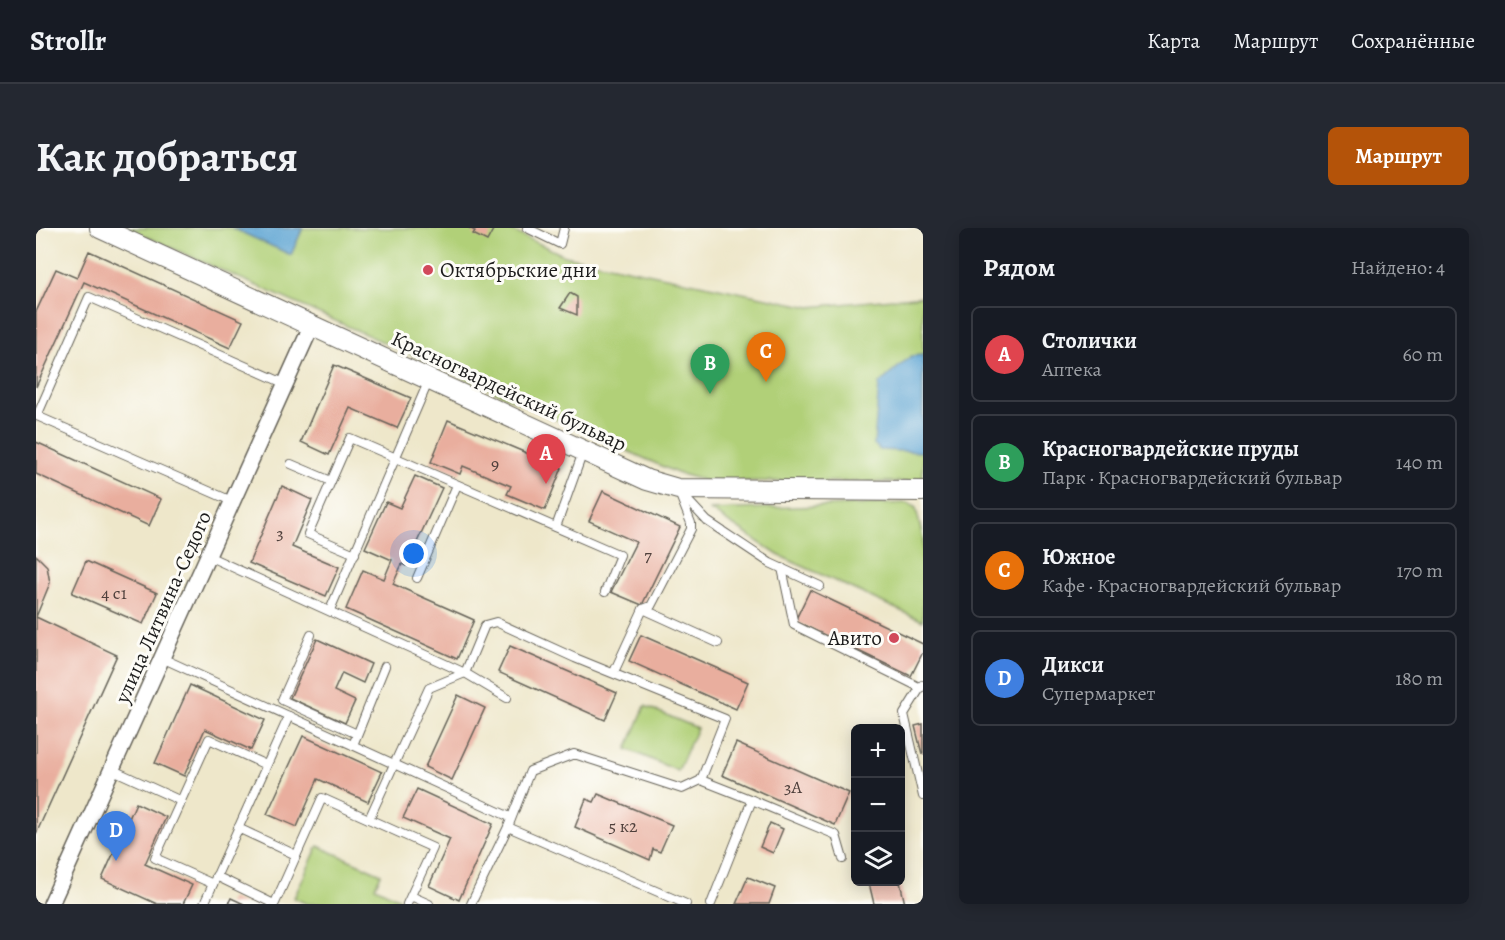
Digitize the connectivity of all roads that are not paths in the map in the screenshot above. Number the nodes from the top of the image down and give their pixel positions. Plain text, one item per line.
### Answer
1 (100, 228) edge
2 (527, 228) edge
3 (564, 228) edge
4 (311, 327) junction
5 (429, 380) junction
6 (286, 384) junction
7 (583, 451) junction
8 (396, 458) junction
9 (291, 464) dead end
10 (331, 481) junction
11 (457, 485) junction
12 (678, 489) junction
13 (923, 491) edge
14 (234, 502) junction
15 (556, 527) junction
16 (355, 554) junction
17 (208, 556) junction
18 (782, 568) junction
19 (417, 579) dead end
20 (820, 586) dead end
21 (605, 592) dead end
22 (643, 609) junction
23 (330, 610) junction
24 (311, 635) dead end
25 (718, 643) dead end
26 (164, 659) junction
27 (386, 666) dead end
28 (614, 672) junction
29 (465, 673) junction
30 (922, 686) edge
31 (507, 698) dead end
32 (289, 716) junction
33 (357, 734) junction
34 (352, 745) junction
35 (394, 764) junction
36 (266, 765) junction
37 (113, 770) junction
38 (701, 780) junction
39 (923, 796) edge
40 (752, 800) junction
41 (182, 801) junction
42 (510, 817) junction
43 (369, 819) junction
44 (508, 827) junction
45 (238, 828) junction
46 (296, 855) junction
47 (843, 859) dead end
48 (214, 880) junction
49 (409, 900) edge
50 (274, 903) edge
51 (51, 904) edge
52 (204, 904) edge
53 (429, 904) edge
54 (471, 904) edge
55 (686, 904) edge
56 (711, 904) edge

1 - 4 street, Красногвардейский бульвар
2 - 3 lane
4 - 5 street, Красногвардейский бульвар
4 - 6 street, улица Литвина-Седого
5 - 7 street, Красногвардейский бульвар
5 - 8 lane
6 - 14 street, улица Литвина-Седого
6 - 14 lane
7 - 12 street, Красногвардейский бульвар
7 - 15 lane
8 - 10 lane
8 - 11 lane
8 - 16 lane
9 - 10 lane
10 - 16 lane
11 - 15 lane
11 - 19 lane
12 - 13 street, Красногвардейский бульвар
12 - 18 lane
12 - 22 lane
14 - 17 street, улица Литвина-Седого
15 - 21 lane
16 - 23 lane
17 - 23 lane
17 - 26 street, улица Литвина-Седого
18 - 20 lane
18 - 30 lane
22 - 25 lane
22 - 28 lane
23 - 29 lane
24 - 33 lane
26 - 32 lane
26 - 37 street, улица Литвина-Седого
27 - 33 lane
28 - 29 lane
28 - 38 lane
29 - 31 lane
29 - 35 lane
30 - 39 lane
32 - 34 lane
32 - 36 lane
33 - 34 lane
34 - 35 lane
35 - 42 lane
35 - 43 lane
36 - 41 lane
36 - 45 lane
37 - 41 lane
37 - 51 street, улица Литвина-Седого
38 - 40 lane
38 - 42 lane
40 - 47 lane
40 - 56 lane
41 - 48 lane
42 - 44 lane
43 - 46 lane
43 - 49 lane
44 - 54 lane
44 - 55 lane
45 - 46 lane
45 - 48 lane
46 - 50 lane
48 - 50 lane
48 - 52 lane
49 - 53 lane

